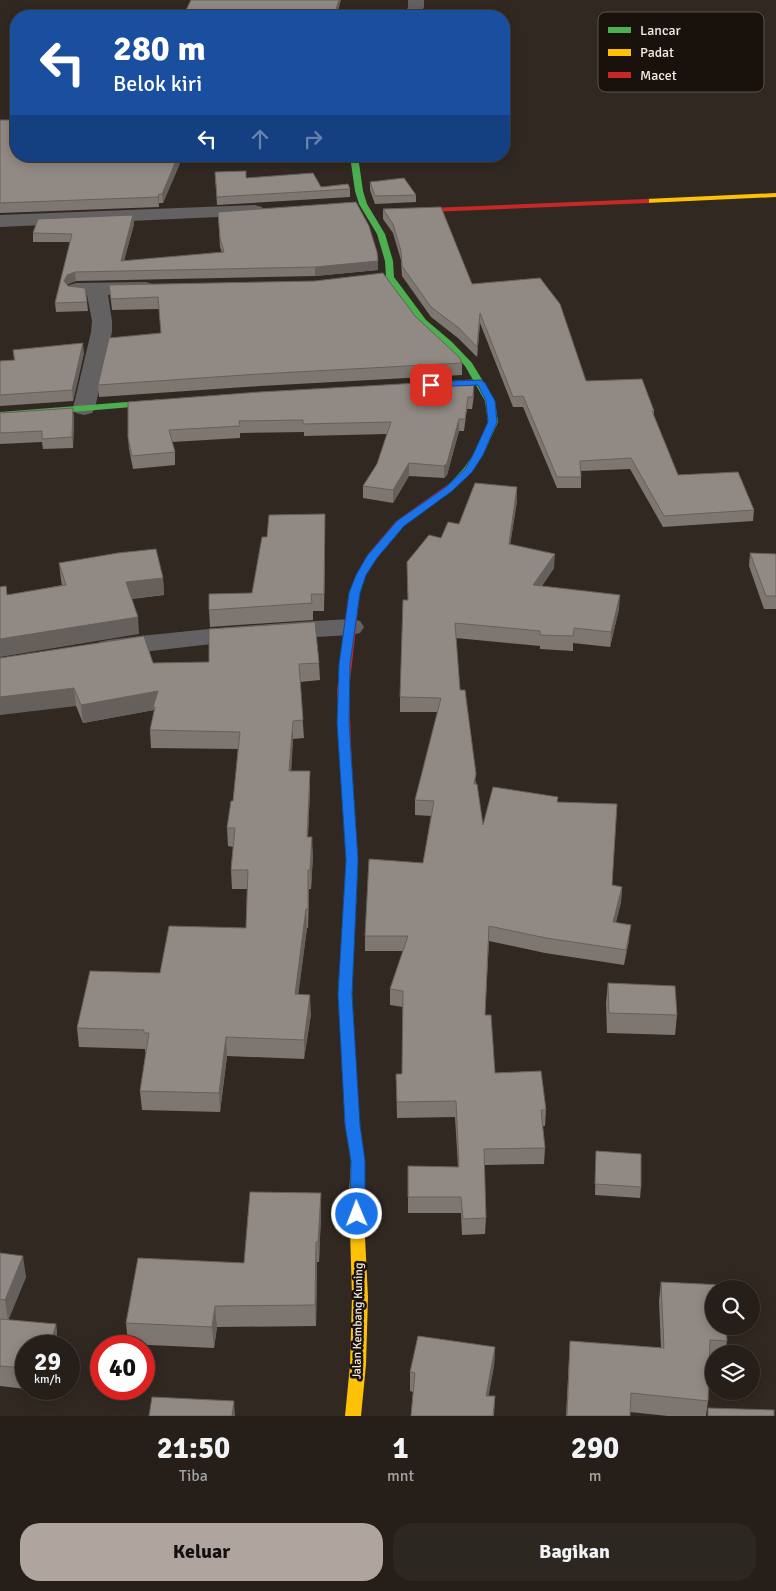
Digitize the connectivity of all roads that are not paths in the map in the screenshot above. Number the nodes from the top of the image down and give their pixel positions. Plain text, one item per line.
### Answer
1 (355, 162) edge
2 (776, 195) edge
3 (276, 210) edge
4 (398, 211) edge
5 (0, 221) edge
6 (161, 288) edge
7 (76, 289) edge
8 (98, 290) junction
9 (462, 383) edge
10 (481, 383) junction
11 (181, 401) edge
12 (84, 408) junction
13 (0, 415) edge
14 (351, 627) junction
15 (87, 651) edge
16 (353, 1416) edge

1 - 10 street, Jalan Kembang Kuning
2 - 4 street
3 - 5 street
6 - 8 street
7 - 8 street
8 - 12 street
9 - 10 street
10 - 14 street, Jalan Kembang Kuning
11 - 12 street
12 - 13 street
14 - 15 street
14 - 16 street, Jalan Kembang Kuning

